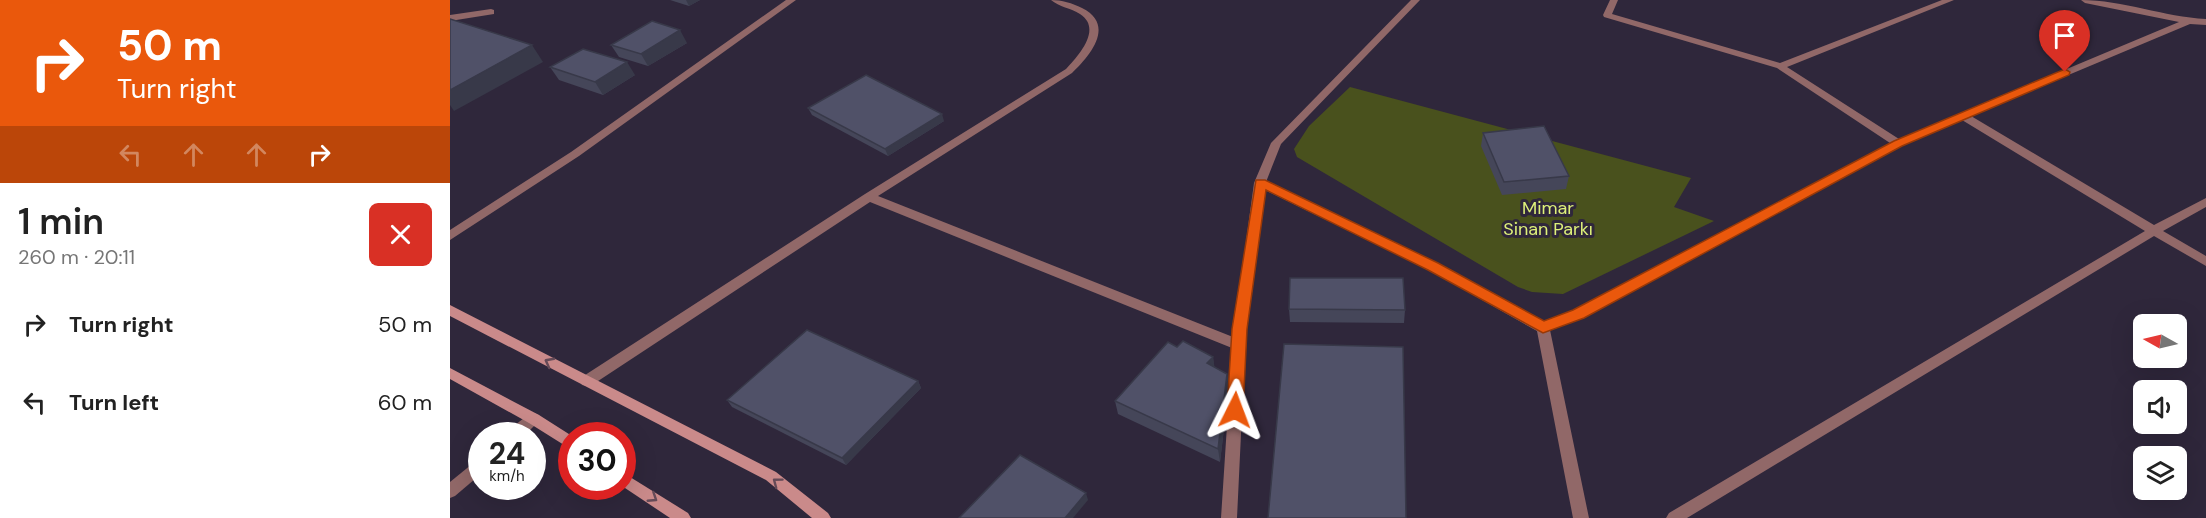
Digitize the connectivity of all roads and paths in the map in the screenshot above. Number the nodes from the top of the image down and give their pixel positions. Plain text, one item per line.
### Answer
1 (792, 0) edge
2 (1055, 0) edge
3 (1416, 0) edge
4 (1614, 0) edge
5 (1950, 0) edge
6 (2085, 0) edge
7 (491, 12) dead end
8 (450, 18) edge
9 (2189, 21) junction
10 (2206, 22) edge
11 (1780, 66) junction
12 (1961, 115) junction
13 (1898, 143) junction
14 (1260, 183) junction
15 (869, 197) junction
16 (2206, 202) edge
17 (2152, 231) junction
18 (450, 236) edge
19 (2206, 262) edge
20 (450, 310) edge
21 (1543, 328) junction
22 (1239, 345) junction
23 (450, 373) edge
24 (587, 381) junction
25 (534, 419) junction
26 (530, 422) edge
27 (558, 435) edge
28 (468, 476) edge
29 (636, 487) edge
30 (450, 491) edge
31 (683, 518) edge
32 (823, 518) edge
33 (1229, 518) edge
34 (1581, 518) edge
35 (1674, 518) edge

1 - 18 street
2 - 15 street
3 - 14 street
4 - 11 street
5 - 11 street
6 - 9 street
7 - 8 street
9 - 10 street
9 - 12 street
11 - 13 street
12 - 13 street
12 - 17 street
13 - 21 street
14 - 21 street
14 - 22 street
15 - 22 street
15 - 24 street
16 - 17 street
17 - 19 street
17 - 35 street
24 -> 20 street
21 - 34 street
22 - 33 street
23 - 25 street
32 -> 24 street
25 - 26 street
25 - 27 street
28 - 30 street
29 -> 31 street

